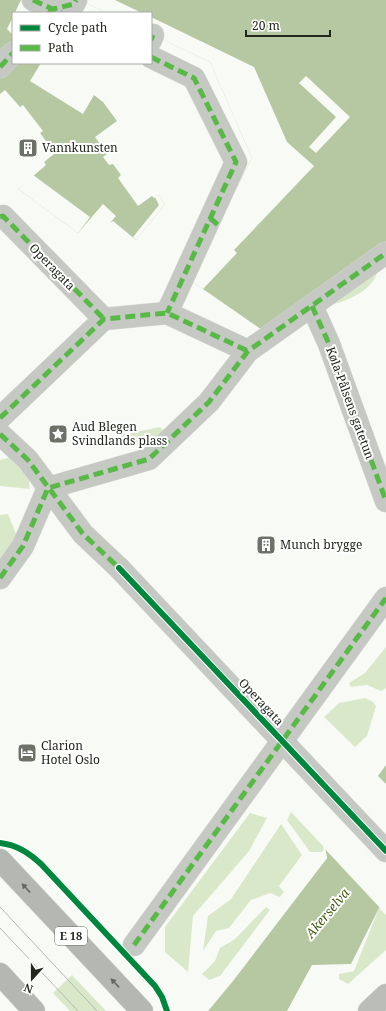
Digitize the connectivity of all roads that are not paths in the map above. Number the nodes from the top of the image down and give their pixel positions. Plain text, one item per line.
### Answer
1 (33, 0) edge
2 (76, 0) edge
3 (54, 12) edge
4 (12, 54) edge
5 (152, 57) edge
6 (0, 67) edge
7 (0, 217) edge
8 (386, 253) edge
9 (312, 306) junction
10 (167, 313) junction
11 (104, 320) junction
12 (248, 351) junction
13 (0, 418) edge
14 (0, 434) edge
15 (48, 488) junction
16 (386, 501) edge
17 (0, 578) edge
18 (386, 598) edge
19 (282, 741) junction
20 (386, 851) edge
21 (0, 860) edge
22 (134, 945) dead end
23 (0, 974) edge
24 (386, 995) edge
25 (34, 1011) edge
26 (142, 1011) edge
27 (369, 1011) edge

1 - 3 street
2 - 3 street
4 - 6 street
5 - 10 street
7 - 11 street, Operagata
8 - 9 street
9 - 12 street
9 - 16 street, Køla-Pålsens gatetun
10 - 11 street
10 - 12 street
11 - 13 street
12 - 15 street
14 - 15 street, Operagata
15 - 17 street
15 - 19 street, Operagata
18 - 19 street, Operagata
19 - 20 street, Operagata
19 - 22 street, Operagata
26 -> 21 highway, E 18
23 - 25 highway
24 - 27 main road

